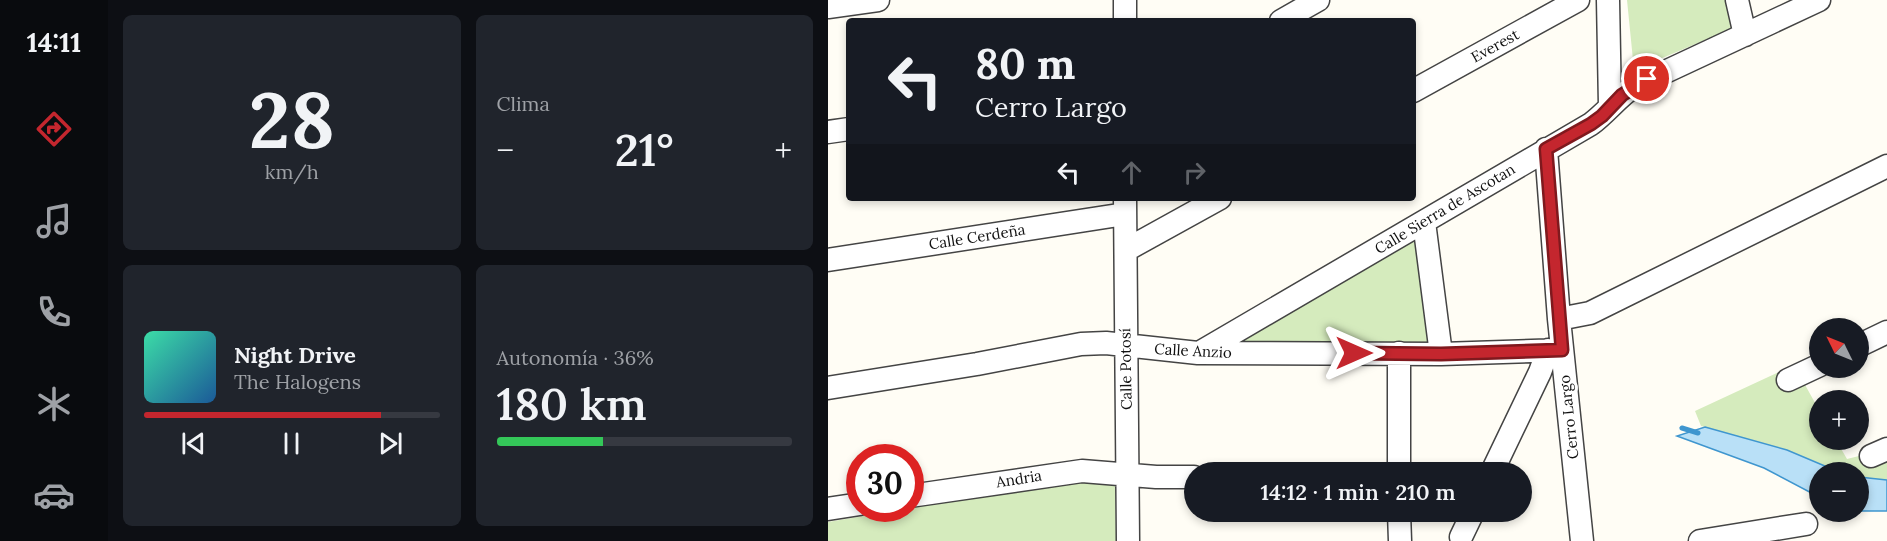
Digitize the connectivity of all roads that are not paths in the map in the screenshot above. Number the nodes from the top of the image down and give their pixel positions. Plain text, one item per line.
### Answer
1 (878, 0) edge
2 (1125, 0) edge
3 (1318, 0) edge
4 (1578, 0) edge
5 (1608, 0) edge
6 (1737, 0) edge
7 (1819, 0) edge
8 (828, 7) edge
9 (1125, 18) edge
10 (1286, 18) edge
11 (1745, 35) junction
12 (1416, 89) edge
13 (1610, 106) junction
14 (846, 129) edge
15 (828, 132) edge
16 (1546, 149) junction
17 (1887, 166) edge
18 (1215, 201) edge
19 (1125, 206) edge
20 (1424, 222) junction
21 (1126, 250) junction
22 (828, 260) edge
23 (1559, 319) junction
24 (1887, 332) edge
25 (1869, 341) edge
26 (1126, 344) junction
27 (1555, 350) junction
28 (1198, 353) junction
29 (1399, 353) junction
30 (1441, 354) junction
31 (1809, 370) edge
32 (1788, 380) dead end
33 (828, 388) edge
34 (1399, 462) edge
35 (1497, 462) edge
36 (1128, 474) junction
37 (1184, 477) edge
38 (924, 494) edge
39 (846, 506) edge
40 (828, 508) edge
41 (1400, 522) edge
42 (1468, 522) edge
43 (1806, 524) dead end
44 (1780, 535) edge
45 (1461, 537) dead end
46 (1128, 541) edge
47 (1400, 541) edge
48 (1582, 541) edge
49 (1700, 541) edge

1 - 8 street
2 - 9 street
3 - 10 street
4 - 12 street, Everest
5 - 13 street
6 - 11 street
7 - 11 street, Calle Sierra de Ascotan
11 - 13 street, Calle Sierra de Ascotan
13 - 16 street, Calle Sierra de Ascotan
14 - 15 street
16 - 20 street, Calle Sierra de Ascotan
16 - 23 street, Cerro Largo
17 - 23 street
18 - 21 street
19 - 21 street, Calle Potosí
19 - 22 street, Calle Cerdeña
20 - 28 street, Calle Sierra de Ascotan
20 - 30 street
21 - 26 street, Calle Potosí
23 - 27 street, Cerro Largo
24 - 25 street
26 - 28 street, Calle Anzio
26 - 33 street, Calle Anzio
26 - 36 street, Calle Potosí
27 - 30 street, Calle Anzio
27 - 35 street
27 - 48 street, Cerro Largo
28 - 29 street, Calle Anzio
29 - 30 street, Calle Anzio
29 - 34 street
31 - 32 street
36 - 37 street, Andria
36 - 38 street, Andria
36 - 46 street, Calle Potosí
39 - 40 street
41 - 47 street
42 - 45 street
43 - 44 street
44 - 49 street

